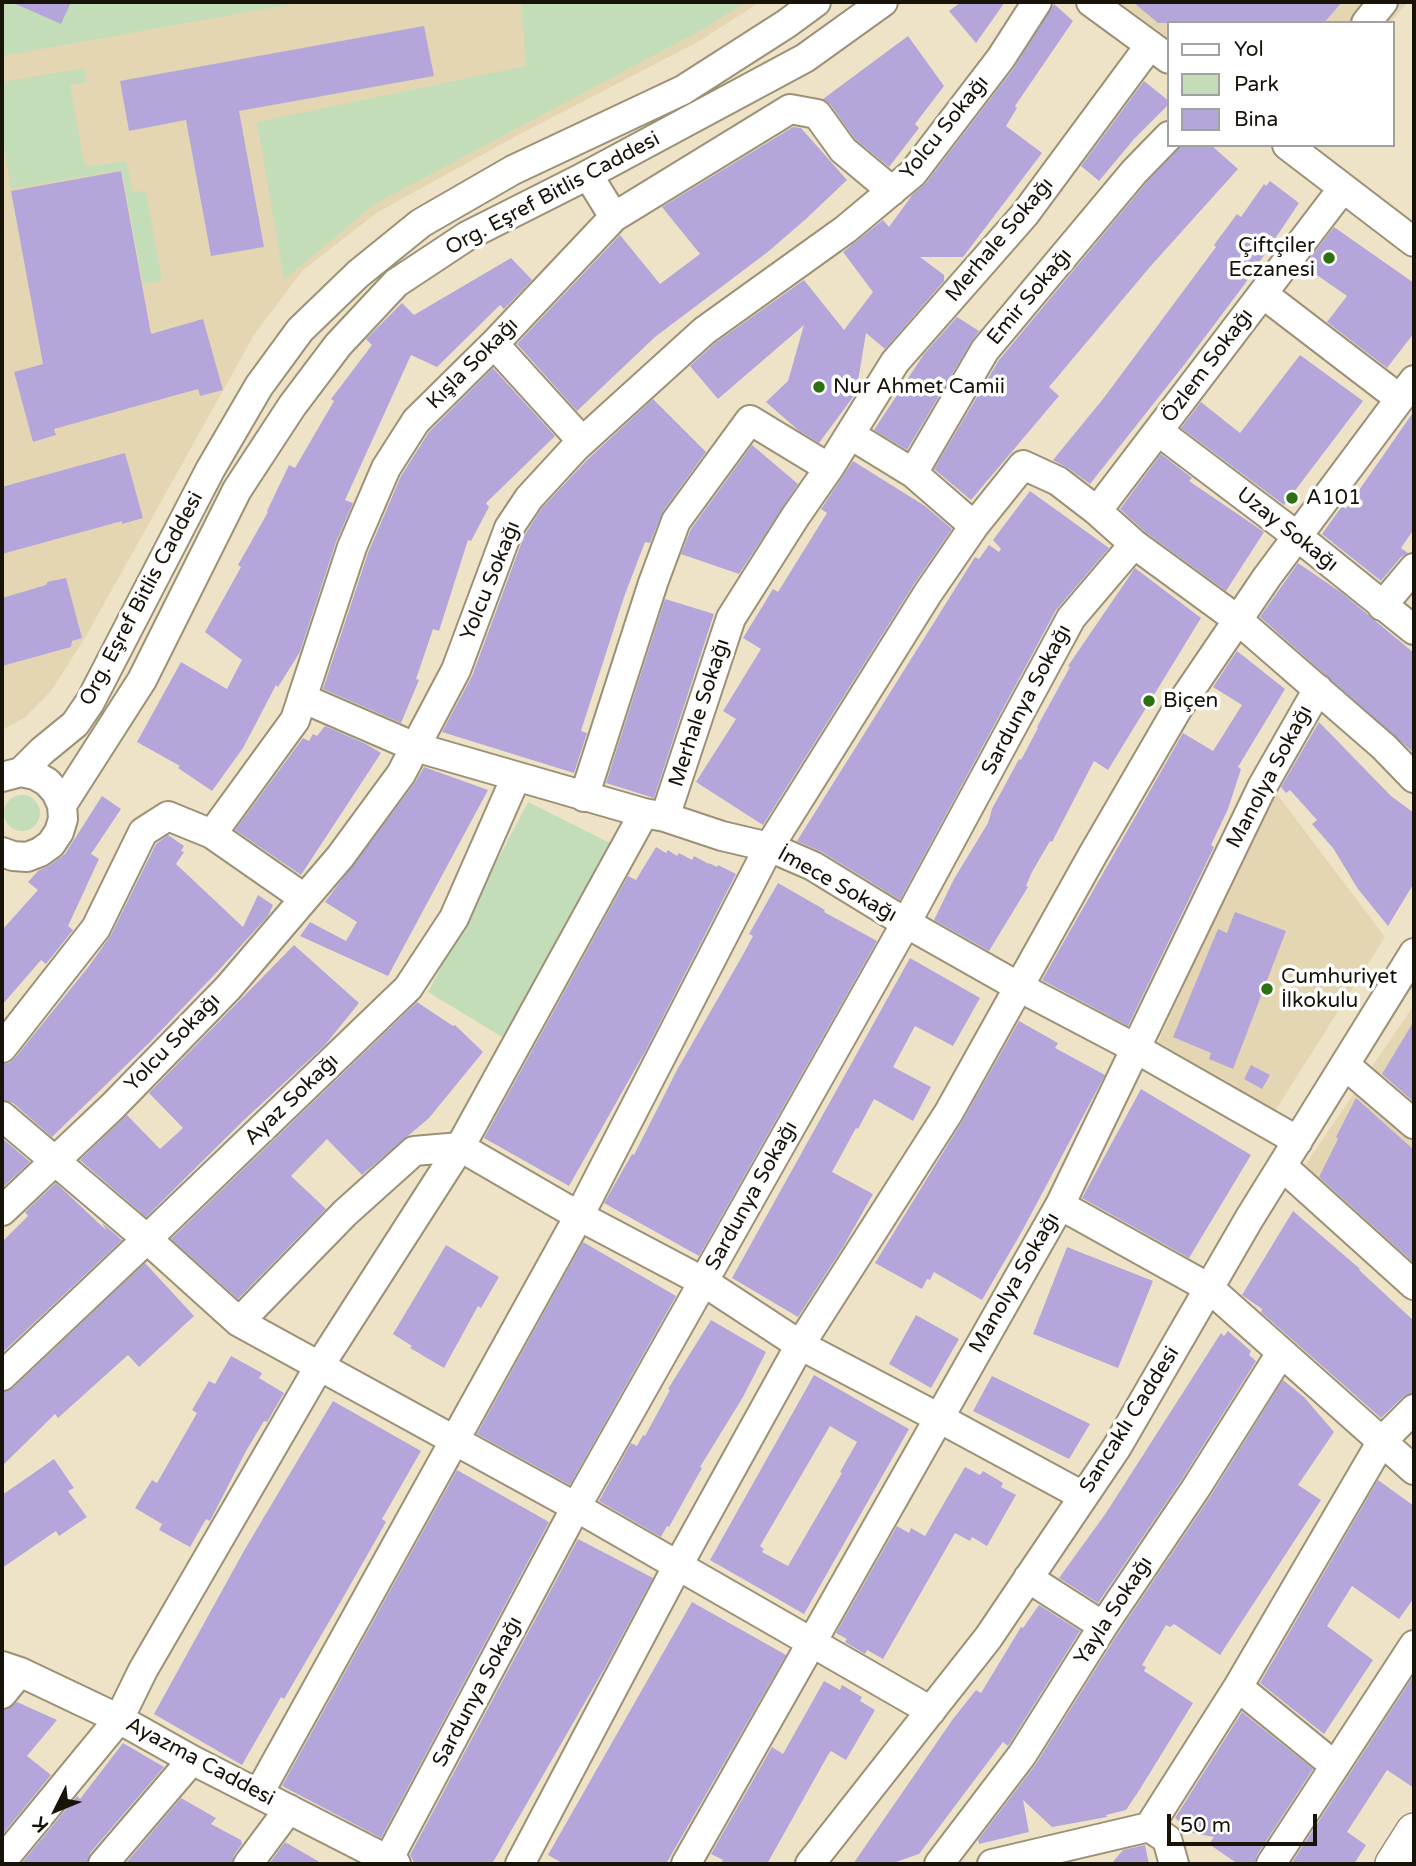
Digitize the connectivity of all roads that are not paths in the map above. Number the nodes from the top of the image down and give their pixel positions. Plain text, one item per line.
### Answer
1 (816, 2) edge
2 (884, 2) edge
3 (1037, 2) edge
4 (1091, 2) edge
5 (1383, 2) edge
6 (1368, 21) edge
7 (1160, 52) edge
8 (1168, 137) edge
9 (1290, 147) edge
10 (588, 175) junction
11 (1343, 188) junction
12 (892, 191) junction
13 (614, 217) junction
14 (1414, 242) edge
15 (1263, 294) junction
16 (494, 344) junction
17 (1407, 390) edge
18 (1158, 431) junction
19 (850, 435) junction
20 (582, 441) junction
21 (829, 468) junction
22 (914, 473) junction
23 (1097, 511) junction
24 (974, 526) junction
25 (1297, 536) junction
26 (1134, 544) junction
27 (1414, 568) edge
28 (1382, 606) junction
29 (1238, 620) junction
30 (1414, 630) edge
31 (1318, 689) junction
32 (302, 698) junction
33 (415, 747) junction
34 (8, 774) edge
35 (516, 777) junction
36 (1414, 778) edge
37 (584, 797) junction
38 (62, 805) junction
39 (655, 815) junction
40 (212, 834) junction
41 (769, 847) junction
42 (12, 855) edge
43 (2, 878) edge
44 (304, 898) junction
45 (906, 923) junction
46 (1414, 953) edge
47 (1018, 987) junction
48 (2, 1048) edge
49 (1135, 1048) junction
50 (1345, 1065) junction
51 (2, 1116) edge
52 (1414, 1124) edge
53 (1298, 1141) junction
54 (460, 1147) junction
55 (54, 1162) junction
56 (1282, 1166) junction
57 (1060, 1205) junction
58 (2, 1212) edge
59 (579, 1216) junction
60 (147, 1240) junction
61 (704, 1282) junction
62 (1414, 1284) edge
63 (1209, 1289) junction
64 (239, 1322) junction
65 (800, 1345) junction
66 (1281, 1353) junction
67 (320, 1365) junction
68 (2, 1376) edge
69 (1414, 1409) edge
70 (939, 1418) junction
71 (455, 1440) junction
72 (1382, 1441) junction
73 (1414, 1470) edge
74 (1083, 1496) junction
75 (576, 1507) junction
76 (677, 1566) junction
77 (1028, 1578) junction
78 (1103, 1626) junction
79 (811, 1643) junction
80 (1414, 1645) edge
81 (11, 1669) edge
82 (1238, 1687) junction
83 (2, 1695) edge
84 (931, 1711) junction
85 (119, 1719) junction
86 (192, 1759) junction
87 (1335, 1766) junction
88 (259, 1793) junction
89 (289, 1809) junction
90 (1149, 1827) junction
91 (1414, 1831) edge
92 (2, 1861) edge
93 (392, 1862) edge
94 (103, 1864) edge
95 (248, 1864) edge
96 (520, 1864) edge
97 (686, 1864) edge
98 (810, 1864) edge
99 (939, 1864) edge
100 (992, 1864) edge
101 (1174, 1864) edge
102 (1271, 1864) edge
103 (1393, 1864) edge

1 - 34 street, Org. Eşref Bitlis Caddesi
2 - 10 street, Org. Eşref Bitlis Caddesi
3 - 12 street, Yolcu Sokağı
4 - 7 street
5 - 6 street
7 - 19 street, Merhale Sokağı
8 - 22 street, Emir Sokağı
9 - 11 street
10 - 13 street
10 - 38 street, Org. Eşref Bitlis Caddesi
11 - 14 street
11 - 15 street, Özlem Sokağı
12 - 13 street, Kışla Sokağı
12 - 20 street, Yolcu Sokağı
13 - 16 street, Kışla Sokağı
15 - 17 street
15 - 18 street, Özlem Sokağı
16 - 20 street
16 - 32 street, Kışla Sokağı
17 - 25 street
18 - 23 street, Özlem Sokağı
18 - 25 street, Uzay Sokağı
19 - 21 street, Merhale Sokağı
19 - 22 street
20 - 33 street, Yolcu Sokağı
21 - 37 street
21 - 39 street, Merhale Sokağı
22 - 24 street
23 - 24 street
23 - 26 street
24 - 41 street
25 - 28 street, Uzay Sokağı
25 - 29 street
26 - 29 street
26 - 45 street, Sardunya Sokağı
27 - 28 street
28 - 30 street, Uzay Sokağı
29 - 31 street
29 - 47 street
31 - 36 street
31 - 49 street, Manolya Sokağı
32 - 33 street, İmece Sokağı
32 - 40 street, Kışla Sokağı
33 - 35 street, İmece Sokağı
33 - 44 street, Yolcu Sokağı
34 - 38 street, Org. Eşref Bitlis Caddesi
35 - 37 street, İmece Sokağı
35 - 60 street, Ayaz Sokağı
37 - 39 street, İmece Sokağı
38 - 42 street, Org. Eşref Bitlis Caddesi
39 - 41 street, İmece Sokağı
39 - 54 street, Merhale Sokağı
40 - 44 street
40 - 48 street
41 - 45 street, İmece Sokağı
41 - 59 street
42 - 43 street, Org. Eşref Bitlis Caddesi
44 - 55 street, Yolcu Sokağı
45 - 47 street, İmece Sokağı
45 - 61 street, Sardunya Sokağı
46 - 50 street, Sancaklı Caddesi
47 - 49 street, İmece Sokağı
47 - 65 street
49 - 53 street, İmece Sokağı
49 - 57 street, Manolya Sokağı
50 - 52 street
50 - 53 street, Sancaklı Caddesi
51 - 55 street
53 - 56 street, Sancaklı Caddesi
54 - 59 street
54 - 64 street
54 - 67 street, Merhale Sokağı
55 - 58 street, Yolcu Sokağı
55 - 60 street
56 - 62 street
56 - 63 street, Sancaklı Caddesi
57 - 63 street
57 - 70 street, Manolya Sokağı
59 - 61 street
59 - 71 street
60 - 64 street
60 - 68 street, Ayaz Sokağı
61 - 65 street
61 - 75 street, Sardunya Sokağı
63 - 66 street
63 - 74 street, Sancaklı Caddesi
64 - 67 street
65 - 70 street
65 - 76 street
66 - 72 street
66 - 78 street, Yayla Sokağı
67 - 71 street
67 - 85 street, Merhale Sokağı
69 - 72 street
70 - 74 street
70 - 79 street, Manolya Sokağı
71 - 75 street
71 - 88 street
72 - 73 street
72 - 82 street
74 - 77 street, Sancaklı Caddesi
75 - 76 street
75 - 93 street, Sardunya Sokağı
76 - 79 street
76 - 96 street
77 - 78 street
77 - 84 street, Sancaklı Caddesi
78 - 99 street, Yayla Sokağı
79 - 84 street
79 - 97 street, Manolya Sokağı
80 - 87 street
81 - 83 street
81 - 85 street, Ayazma Caddesi
82 - 87 street
82 - 90 street
84 - 98 street, Sancaklı Caddesi
85 - 86 street, Ayazma Caddesi
85 - 92 street, Merhale Sokağı
86 - 88 street, Ayazma Caddesi
86 - 94 street
87 - 102 street
88 - 89 street, Ayazma Caddesi
89 - 93 street, Ayazma Caddesi
89 - 95 street
90 - 100 street
90 - 101 street
91 - 103 main road

